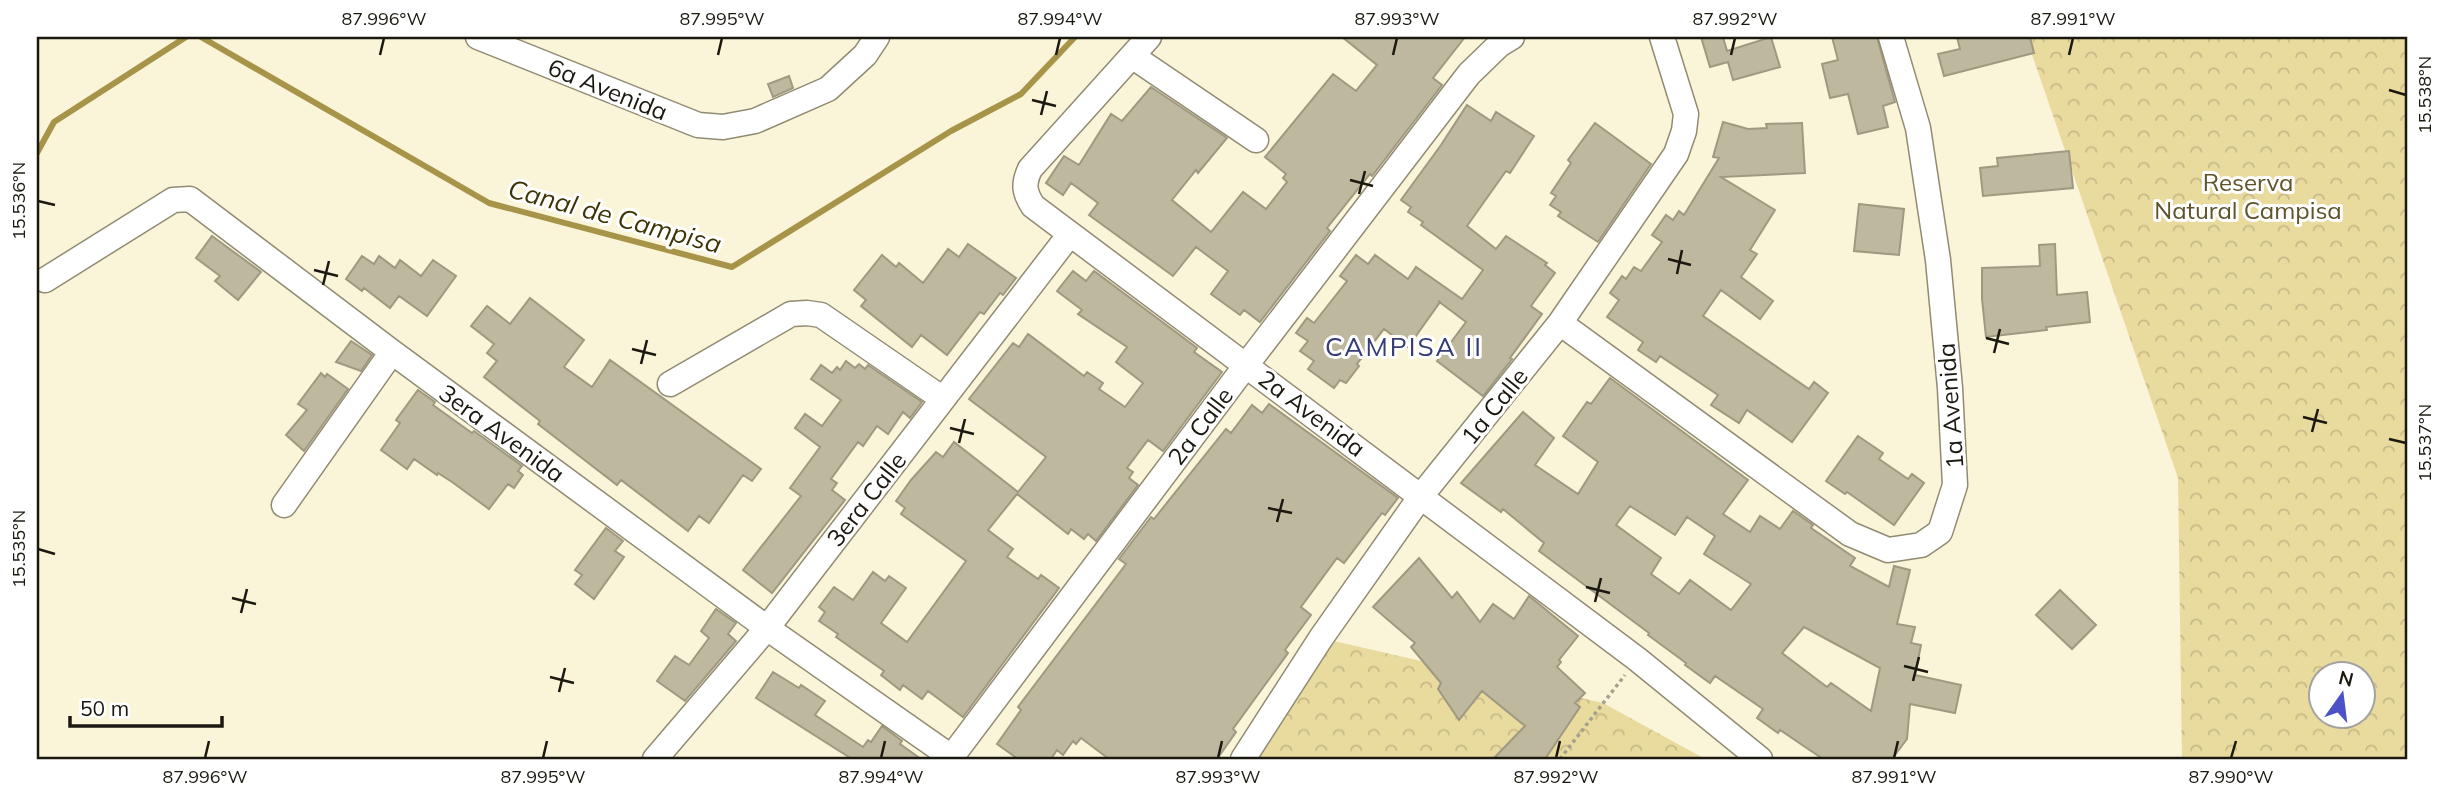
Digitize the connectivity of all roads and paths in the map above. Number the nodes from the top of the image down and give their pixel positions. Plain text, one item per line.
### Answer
1 (478, 37) edge
2 (877, 37) edge
3 (1149, 37) edge
4 (1512, 37) edge
5 (1662, 37) edge
6 (1891, 37) edge
7 (1132, 56) junction
8 (1256, 140) dead end
9 (1070, 233) junction
10 (45, 279) dead end
11 (1560, 323) junction
12 (392, 352) junction
13 (1247, 364) junction
14 (670, 384) dead end
15 (943, 399) junction
16 (1421, 496) junction
17 (284, 505) dead end
18 (767, 628) junction
19 (1637, 659) junction
20 (655, 759) edge
21 (952, 759) edge
22 (1243, 759) edge
23 (1560, 759) edge
24 (1760, 759) edge

1 - 2 street, 6a Avenida
3 - 7 street, 2a Avenida
4 - 13 street, 2a Calle
5 - 11 street, 1a Calle
6 - 11 street, 1a Avenida
7 - 8 street
7 - 9 street, 2a Avenida
9 - 13 street, 2a Avenida
9 - 15 street, 3era Calle
10 - 12 street, 3era Avenida
11 - 16 street, 1a Calle
12 - 17 street
12 - 18 street, 3era Avenida
13 - 16 street, 2a Avenida
13 - 21 street, 2a Calle
14 - 15 street
15 - 18 street, 3era Calle
16 - 19 street, 2a Avenida
16 - 22 street, 1a Calle
18 - 20 street, 3era Calle
18 - 21 street, 3era Avenida
19 - 23 path
19 - 24 street, 2a Avenida

